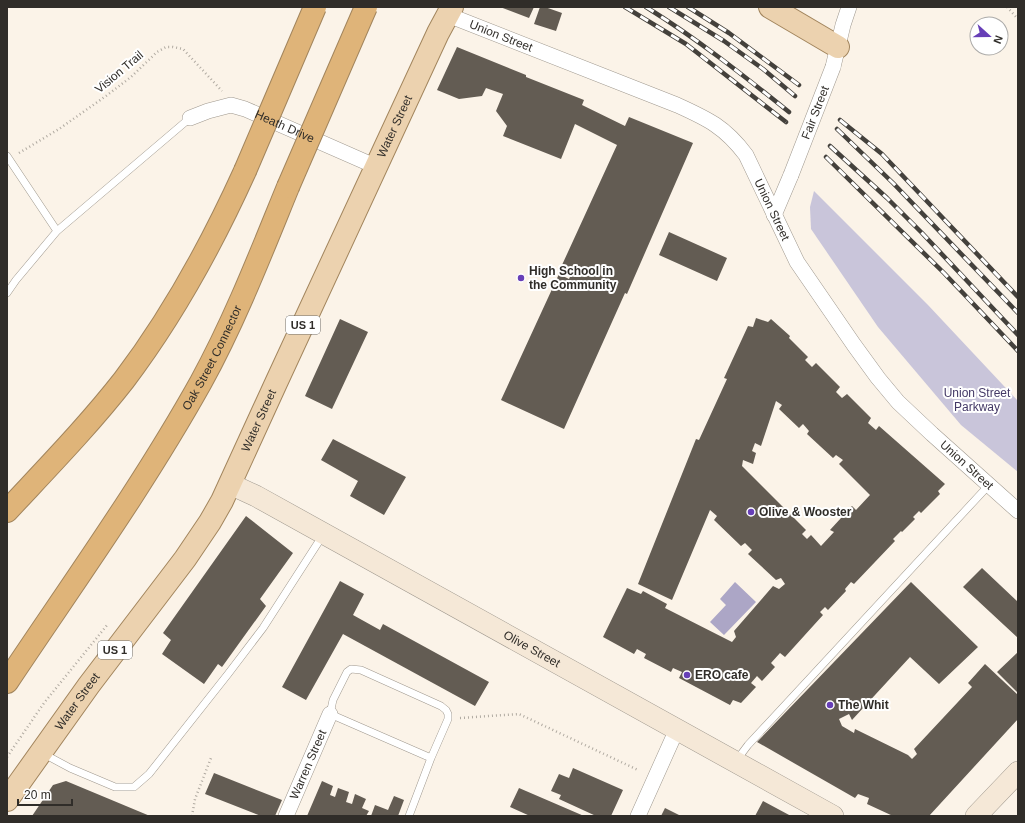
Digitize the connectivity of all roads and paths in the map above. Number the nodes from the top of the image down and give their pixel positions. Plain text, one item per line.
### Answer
1 (315, 7) edge
2 (366, 7) edge
3 (770, 7) edge
4 (849, 7) edge
5 (1007, 7) edge
6 (450, 11) edge
7 (1018, 19) edge
8 (836, 57) junction
9 (231, 105) junction
10 (190, 118) joint
11 (8, 157) edge
12 (377, 167) junction
13 (774, 215) junction
14 (57, 231) junction
15 (7, 294) edge
16 (230, 484) junction
17 (989, 485) junction
18 (7, 511) edge
19 (1018, 511) edge
20 (324, 534) junction
21 (113, 618) dead end
22 (7, 682) edge
23 (330, 714) junction
24 (448, 719) junction
25 (677, 729) junction
26 (40, 752) junction
27 (7, 757) edge
28 (211, 758) dead end
29 (431, 758) junction
30 (736, 762) junction
31 (638, 770) dead end
32 (1018, 772) edge
33 (7, 800) edge
34 (192, 816) edge
35 (286, 816) edge
36 (409, 816) edge
37 (638, 816) edge
38 (833, 816) edge
39 (976, 816) edge

1 - 18 highway, bridge
2 - 22 highway, Oak Street Connector, bridge
3 - 8 main road
4 - 8 street, Fair Street
5 - 7 path
6 - 12 main road, Water Street / US 1
6 - 13 street, Union Street
8 - 13 street, Fair Street, bridge
9 - 10 street
9 - 11 path, Vision Trail
9 - 12 street, Heath Drive
10 - 14 lane
11 - 14 lane
12 - 16 main road, Water Street / US 1
13 - 17 street, Union Street
14 - 15 lane
16 - 20 street, Olive Street
16 - 26 main road, Water Street / US 1
17 - 19 street, Union Street
17 - 30 lane
20 - 25 street, Olive Street
20 - 26 lane
21 - 27 path
23 - 24 lane
23 - 29 lane
23 - 35 street, Warren Street
24 - 29 lane
24 - 31 path
25 - 30 street, Olive Street
25 - 37 street
26 - 33 main road, Water Street / US 1
28 - 34 path
29 - 36 lane
30 - 38 street, Olive Street
32 - 39 street

